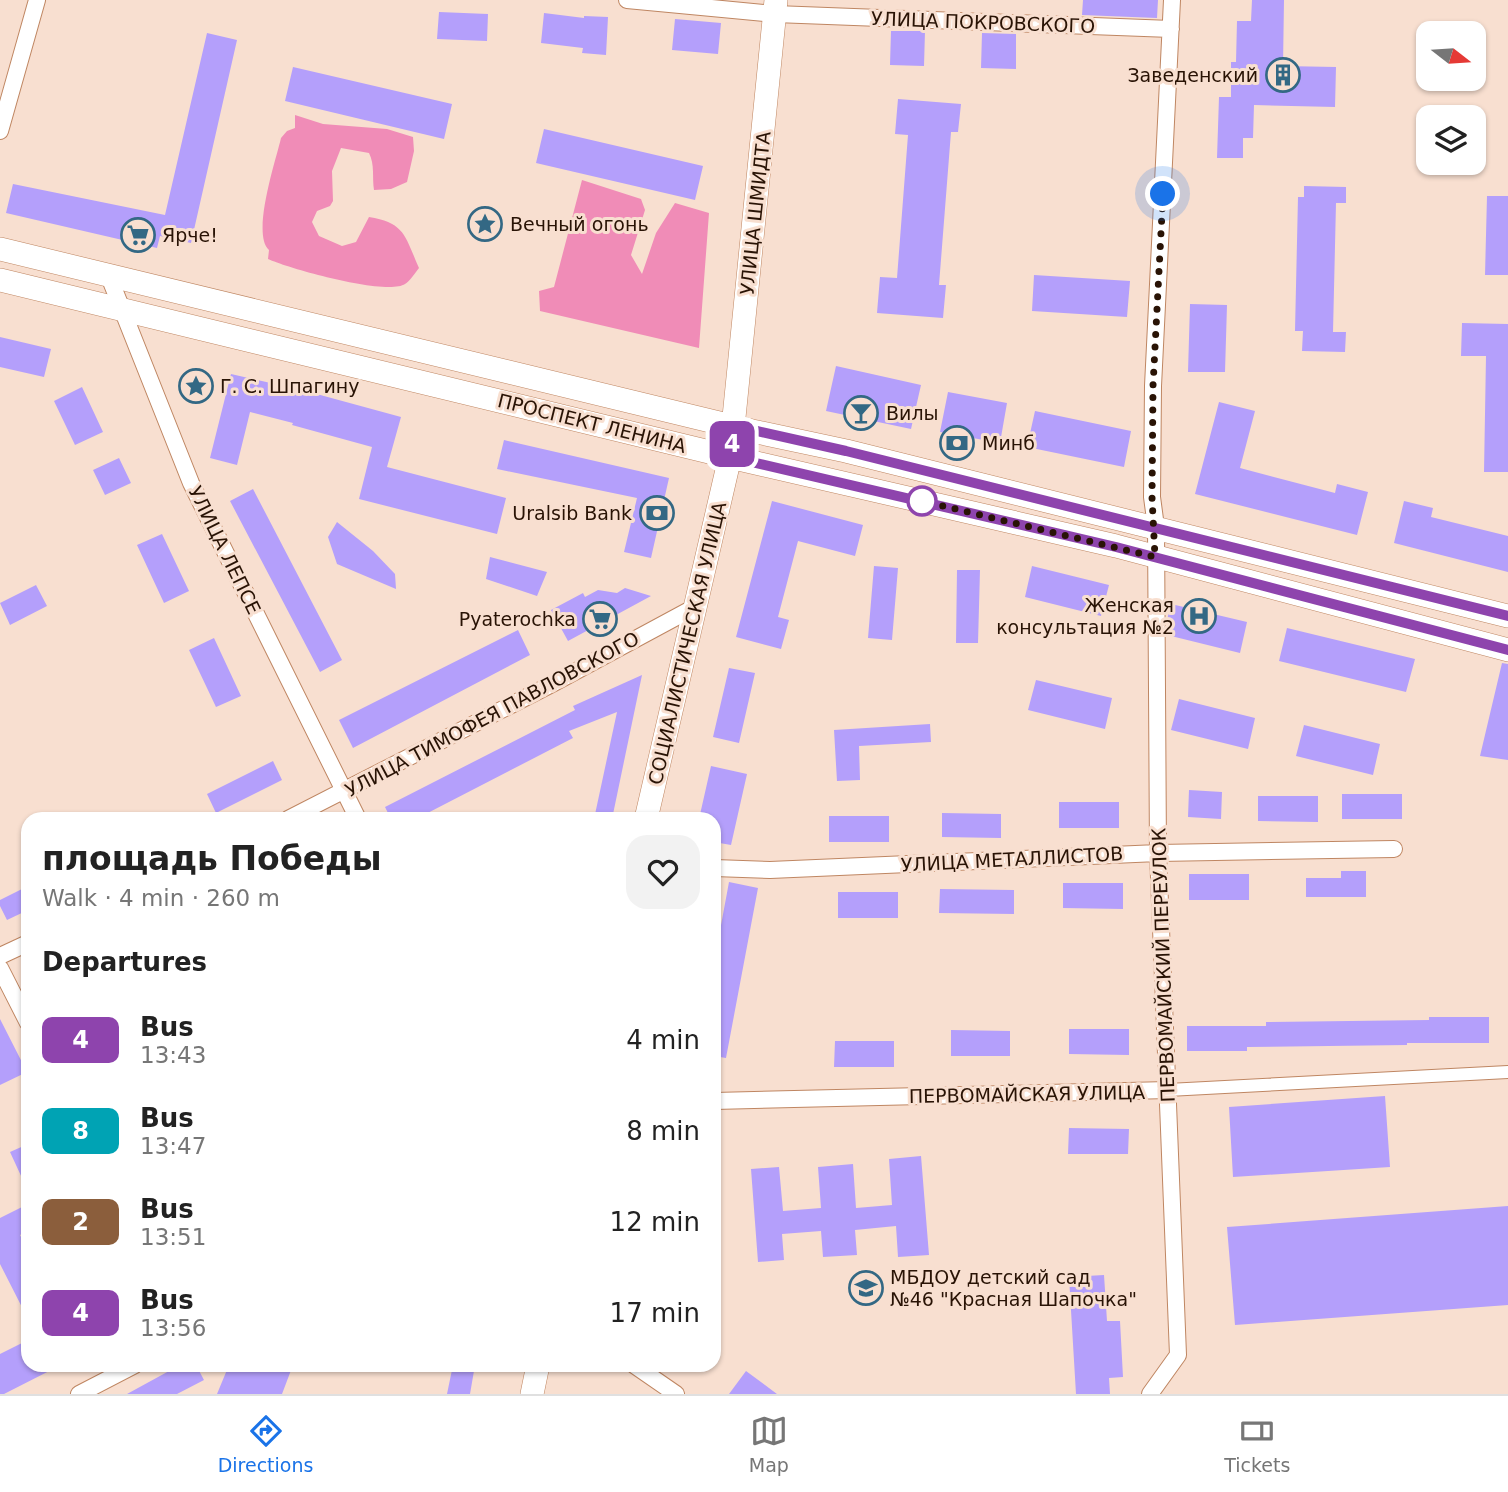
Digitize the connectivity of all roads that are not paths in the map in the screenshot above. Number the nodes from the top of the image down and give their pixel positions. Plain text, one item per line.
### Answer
1 (37, 0) edge
2 (627, 0) edge
3 (1172, 0) edge
4 (775, 7) edge
5 (1171, 29) junction
6 (0, 131) edge
7 (0, 248) edge
8 (108, 274) junction
9 (0, 280) edge
10 (122, 309) junction
11 (735, 426) junction
12 (730, 457) junction
13 (1156, 527) junction
14 (1155, 557) junction
15 (695, 607) junction
16 (1508, 617) edge
17 (1508, 650) edge
18 (344, 792) junction
19 (303, 812) edge
20 (354, 812) edge
21 (648, 812) edge
22 (1394, 849) dead end
23 (1158, 853) junction
24 (721, 868) edge
25 (21, 946) edge
26 (0, 956) edge
27 (0, 968) edge
28 (21, 1009) edge
29 (1508, 1072) edge
30 (1168, 1090) junction
31 (721, 1101) edge
32 (121, 1372) edge
33 (537, 1372) edge
34 (644, 1372) edge
35 (79, 1394) edge
36 (532, 1394) edge
37 (676, 1394) edge
38 (1150, 1394) edge

1 - 6 street
2 - 4 street, УЛИЦА ПОКРОВСКОГО
3 - 5 street, ПЕРВОМАЙСКИЙ ПЕРЕУЛОК
4 - 5 street, УЛИЦА ПОКРОВСКОГО
4 - 11 main road, УЛИЦА ШМИДТА
5 - 13 street, ПЕРВОМАЙСКИЙ ПЕРЕУЛОК
7 - 8 main road, ПРОСПЕКТ ЛЕНИНА
8 - 10 street, УЛИЦА ЛЕПСЕ
8 - 11 main road, ПРОСПЕКТ ЛЕНИНА
9 - 10 main road, ПРОСПЕКТ ЛЕНИНА
10 - 12 main road, ПРОСПЕКТ ЛЕНИНА
10 - 18 street, УЛИЦА ЛЕПСЕ
11 - 12 main road, СОЦИАЛИСТИЧЕСКАЯ УЛИЦА
11 - 13 main road, ПРОСПЕКТ ЛЕНИНА
12 - 14 main road, ПРОСПЕКТ ЛЕНИНА
12 - 15 main road, СОЦИАЛИСТИЧЕСКАЯ УЛИЦА
13 - 14 street, ПЕРВОМАЙСКИЙ ПЕРЕУЛОК
13 - 16 main road, ПРОСПЕКТ ЛЕНИНА
14 - 17 main road, ПРОСПЕКТ ЛЕНИНА
14 - 23 street, ПЕРВОМАЙСКИЙ ПЕРЕУЛОК
15 - 18 street, УЛИЦА ТИМОФЕЯ ПАВЛОВСКОГО
15 - 21 main road, СОЦИАЛИСТИЧЕСКАЯ УЛИЦА
18 - 19 street, УЛИЦА ТИМОФЕЯ ПАВЛОВСКОГО
18 - 20 street, УЛИЦА ЛЕПСЕ
22 - 23 street, УЛИЦА МЕТАЛЛИСТОВ
23 - 24 street, УЛИЦА МЕТАЛЛИСТОВ
23 - 30 street, ПЕРВОМАЙСКИЙ ПЕРЕУЛОК
25 - 26 street
27 - 28 street
29 - 30 street, ПЕРВОМАЙСКАЯ УЛИЦА
30 - 31 street, ПЕРВОМАЙСКАЯ УЛИЦА
30 - 38 street, ПЕРВОМАЙСКИЙ ПЕРЕУЛОК
32 - 35 street
33 - 36 main road
34 - 37 street

